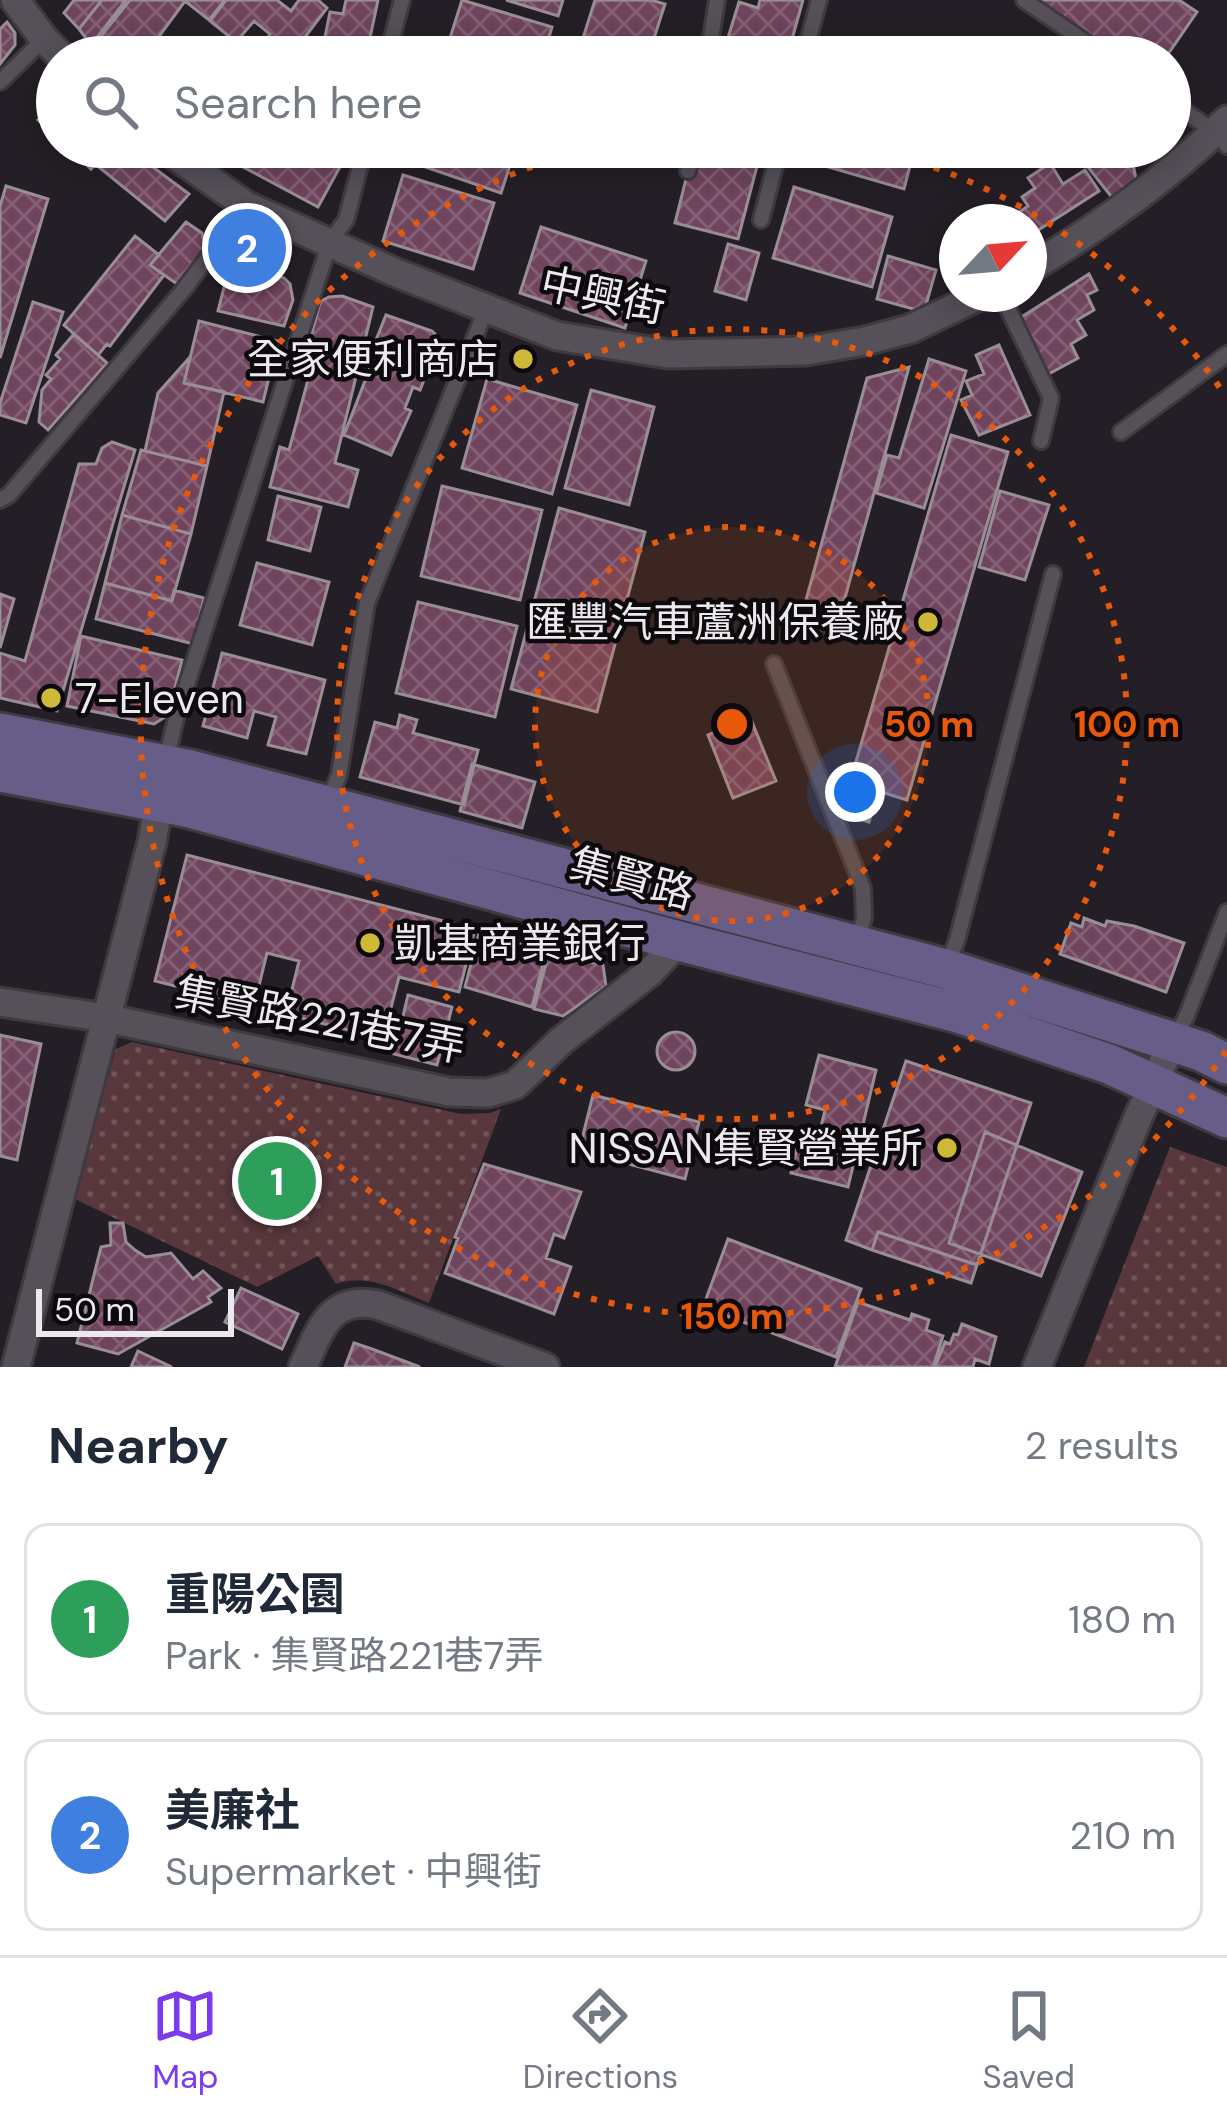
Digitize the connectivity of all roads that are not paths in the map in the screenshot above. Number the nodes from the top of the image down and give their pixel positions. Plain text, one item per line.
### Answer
1 (402, 0) edge
2 (717, 0) edge
3 (819, 0) edge
4 (1024, 0) edge
5 (19, 2) edge
6 (44, 36) edge
7 (393, 36) edge
8 (711, 36) edge
9 (810, 36) edge
10 (1076, 36) edge
11 (36, 59) edge
12 (0, 82) edge
13 (1191, 114) edge
14 (1223, 133) edge
15 (1191, 156) edge
16 (194, 168) edge
17 (360, 168) edge
18 (689, 168) edge
19 (775, 168) edge
20 (1174, 168) edge
21 (688, 171) dead end
22 (247, 206) junction
23 (761, 220) dead end
24 (330, 242) junction
25 (1047, 257) edge
26 (487, 308) junction
27 (944, 312) edge
28 (1010, 312) edge
29 (1227, 354) edge
30 (1121, 432) dead end
31 (1041, 441) dead end
32 (0, 500) edge
33 (1053, 574) dead end
34 (774, 664) dead end
35 (0, 733) edge
36 (0, 772) edge
37 (162, 783) junction
38 (326, 806) junction
39 (1227, 912) edge
40 (679, 941) junction
41 (856, 947) junction
42 (946, 969) junction
43 (0, 1002) edge
44 (106, 1018) junction
45 (1172, 1043) junction
46 (1227, 1064) edge
47 (1153, 1084) junction
48 (1227, 1118) edge
49 (16, 1367) edge
50 (303, 1367) edge
51 (545, 1367) edge
52 (1037, 1367) edge

1 - 7 lane
2 - 8 lane
3 - 9 lane
4 - 10 lane
5 - 6 street
11 - 12 lane
13 - 14 lane
14 - 15 street
16 - 22 street, 中興街
17 - 24 lane
18 - 21 lane
19 - 23 lane
20 - 25 street
22 - 24 street, 中興街
22 - 32 lane
24 - 26 street, 中興街
24 - 37 lane
26 - 27 street, 中興街
26 - 38 lane
28 - 31 lane
29 - 30 lane
33 - 42 lane
34 - 41 lane
35 - 37 main road, 集賢路
36 - 37 main road, 集賢路
37 - 38 main road, 集賢路
37 - 40 main road, 集賢路
37 - 44 street
38 - 41 main road, 集賢路
39 - 45 lane
40 - 44 street, 集賢路221巷7弄
40 - 47 main road, 集賢路
41 - 42 main road, 集賢路
42 - 45 main road, 集賢路
43 - 44 street, 集賢路221巷7弄
44 - 49 street
45 - 46 main road, 集賢路
45 - 47 street
47 - 48 main road, 集賢路
47 - 52 street
50 - 51 street

